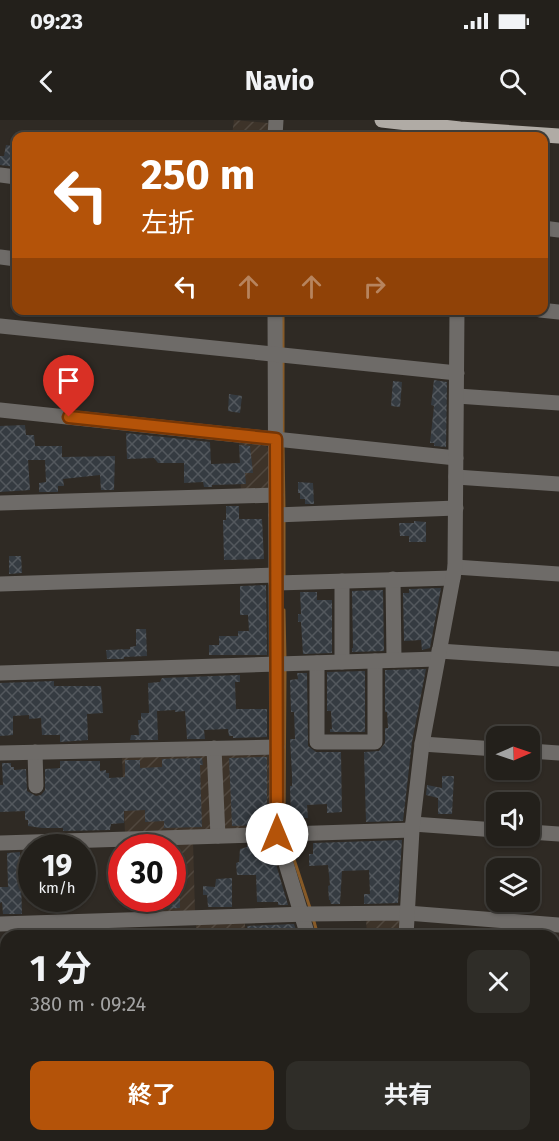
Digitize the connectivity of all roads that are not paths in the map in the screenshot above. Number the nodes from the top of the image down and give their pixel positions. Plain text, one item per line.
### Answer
1 (382, 120) edge
2 (460, 128) edge
3 (510, 132) edge
4 (276, 315) edge
5 (457, 315) edge
6 (0, 326) edge
7 (280, 355) junction
8 (457, 373) junction
9 (457, 396) junction
10 (559, 403) edge
11 (0, 410) edge
12 (280, 440) junction
13 (456, 458) junction
14 (456, 477) junction
15 (559, 484) edge
16 (276, 495) junction
17 (0, 503) edge
18 (456, 508) junction
19 (281, 514) junction
20 (454, 572) junction
21 (559, 574) edge
22 (393, 579) junction
23 (280, 581) junction
24 (342, 581) junction
25 (0, 584) edge
26 (438, 655) junction
27 (559, 659) edge
28 (394, 660) junction
29 (375, 661) junction
30 (342, 662) junction
31 (317, 663) junction
32 (282, 664) junction
33 (0, 673) edge
34 (422, 744) junction
35 (277, 747) junction
36 (214, 748) junction
37 (486, 748) edge
38 (540, 752) edge
39 (0, 753) edge
40 (35, 753) junction
41 (559, 753) edge
42 (36, 786) dead end
43 (413, 827) junction
44 (486, 830) edge
45 (540, 833) edge
46 (284, 834) junction
47 (559, 834) edge
48 (218, 836) junction
49 (0, 843) edge
50 (407, 913) junction
51 (308, 914) junction
52 (0, 924) edge
53 (559, 925) edge
54 (308, 930) edge
55 (406, 930) edge

1 - 2 main road
2 - 3 main road
4 - 7 street
5 - 8 street
6 - 7 street
7 - 8 street
7 - 12 street
8 - 9 street
9 - 10 street
9 - 13 street
11 - 12 street
12 - 13 street
12 - 16 street
13 - 14 street
14 - 15 street
14 - 18 street
16 - 17 street
16 - 19 street
18 - 19 street
18 - 20 street
19 - 23 street
20 - 21 street
20 - 22 street
20 - 26 street
22 - 24 street
22 - 28 street
23 - 24 street
23 - 25 street
23 - 32 street
24 - 30 street
26 - 27 street
26 - 28 street
26 - 34 street
28 - 29 street
29 - 30 street
29 - 31 street
30 - 31 street
31 - 32 street
32 - 33 street
32 - 35 street
34 - 37 street
34 - 43 street
35 - 36 street
35 - 46 street
36 - 40 street
36 - 48 street
38 - 41 street
39 - 40 street
40 - 42 street
43 - 44 street
43 - 46 street
43 - 50 street
45 - 47 street
46 - 48 street
46 - 51 street
48 - 49 street
50 - 51 street
50 - 53 street
50 - 55 street
51 - 52 street
51 - 54 street

